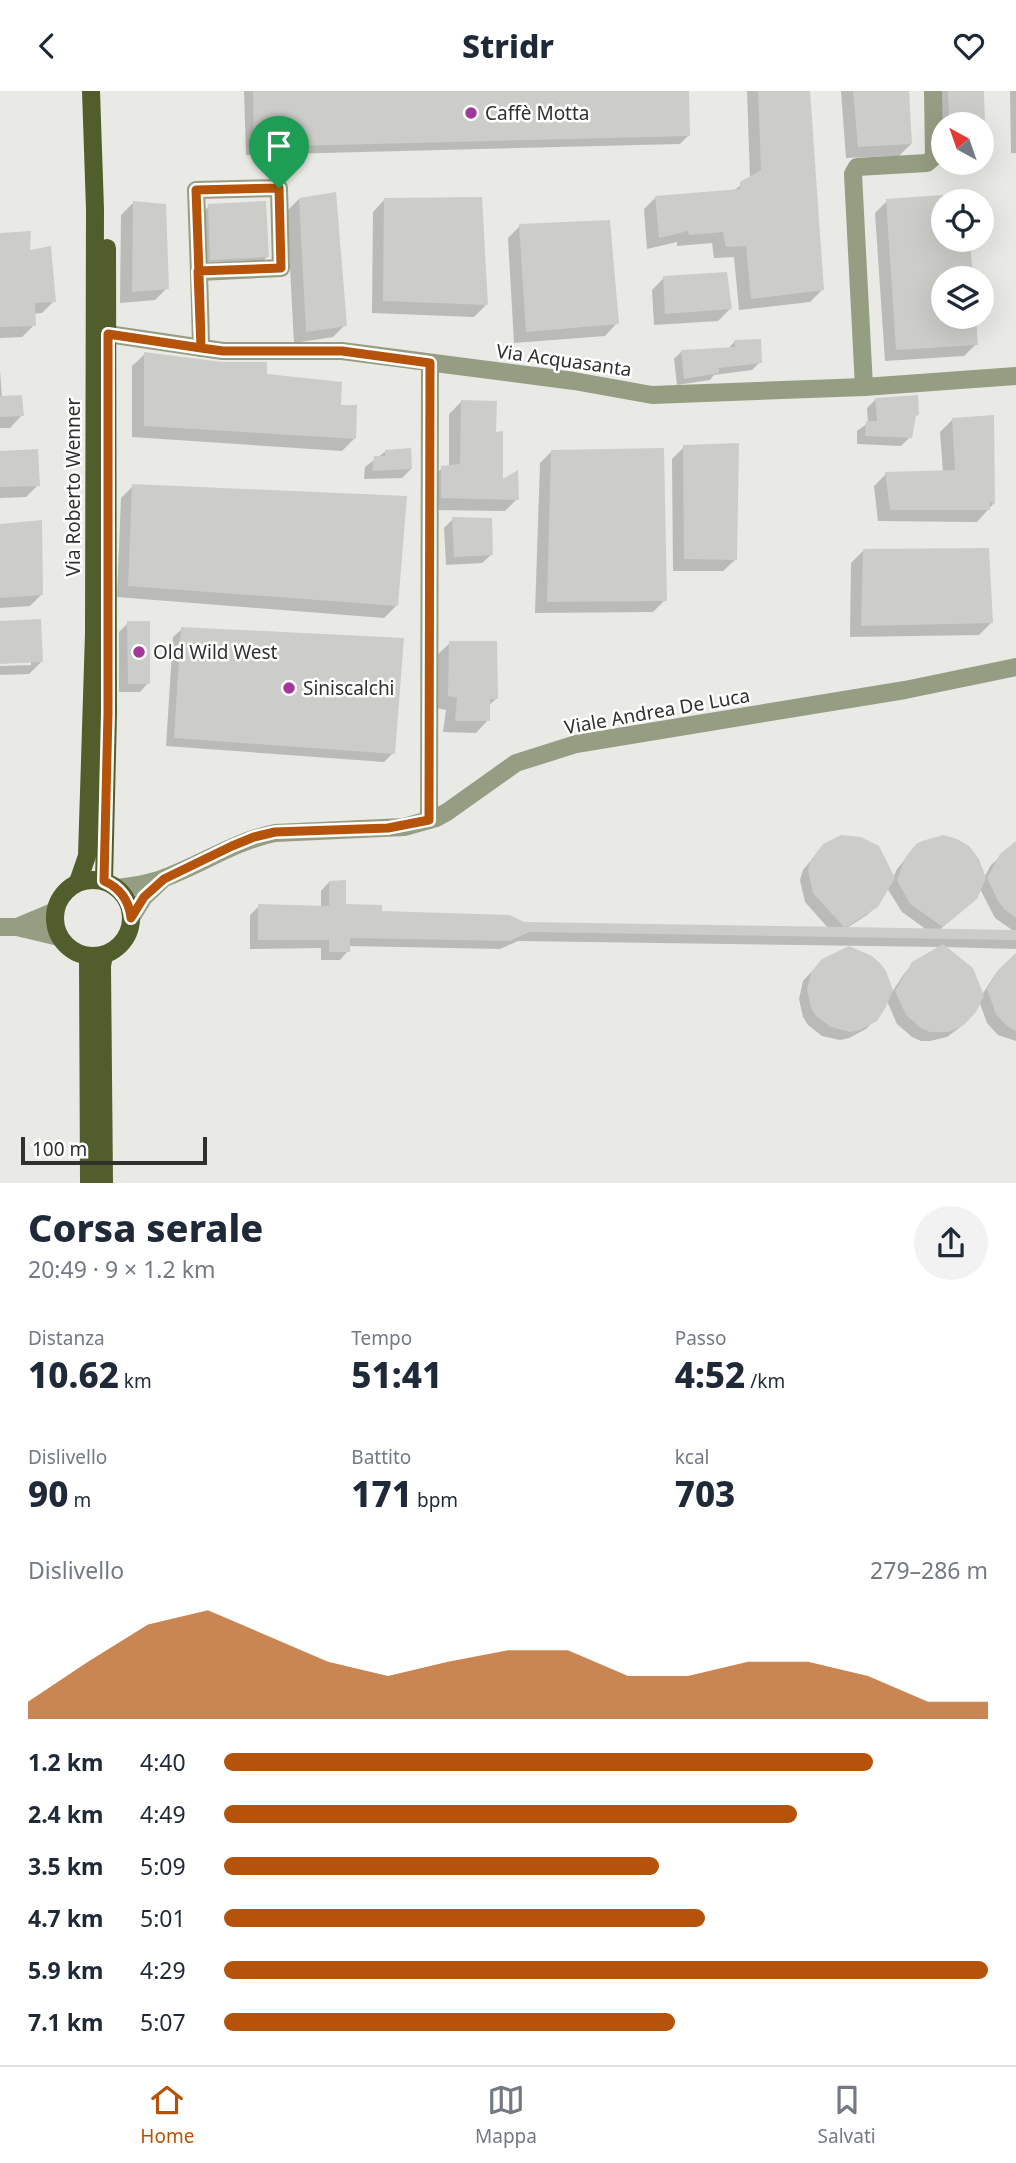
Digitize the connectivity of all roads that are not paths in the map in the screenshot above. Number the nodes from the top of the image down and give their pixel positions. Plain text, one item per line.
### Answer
1 (91, 91) edge
2 (103, 91) edge
3 (933, 91) edge
4 (198, 271) junction
5 (108, 334) junction
6 (201, 348) junction
7 (430, 363) junction
8 (1016, 376) edge
9 (864, 387) junction
10 (1016, 667) edge
11 (429, 820) junction
12 (164, 879) junction
13 (78, 882) junction
14 (110, 884) junction
15 (55, 911) junction
16 (131, 918) junction
17 (8, 927) edge
18 (59, 937) junction
19 (96, 956) junction
20 (89, 1183) edge
21 (104, 1183) edge

1 - 13 main road, Via Roberto Wenner
2 - 5 main road, Via Roberto Wenner
3 - 9 street
4 - 4 street
4 - 6 street
5 - 6 street, Via Acquasanta
5 - 14 main road, Via Roberto Wenner
6 - 7 street, Via Acquasanta
7 - 9 street, Via Acquasanta
7 - 11 street
8 - 9 street, Via Acquasanta
10 - 11 street, Viale Andrea De Luca
11 - 12 street, Viale Andrea De Luca
12 - 14 street
12 - 16 street
13 - 14 main road
13 - 15 main road
14 - 16 main road
15 - 17 street
15 - 18 main road
16 - 19 main road
17 - 18 street
18 - 19 main road
19 - 20 main road
19 - 21 main road

